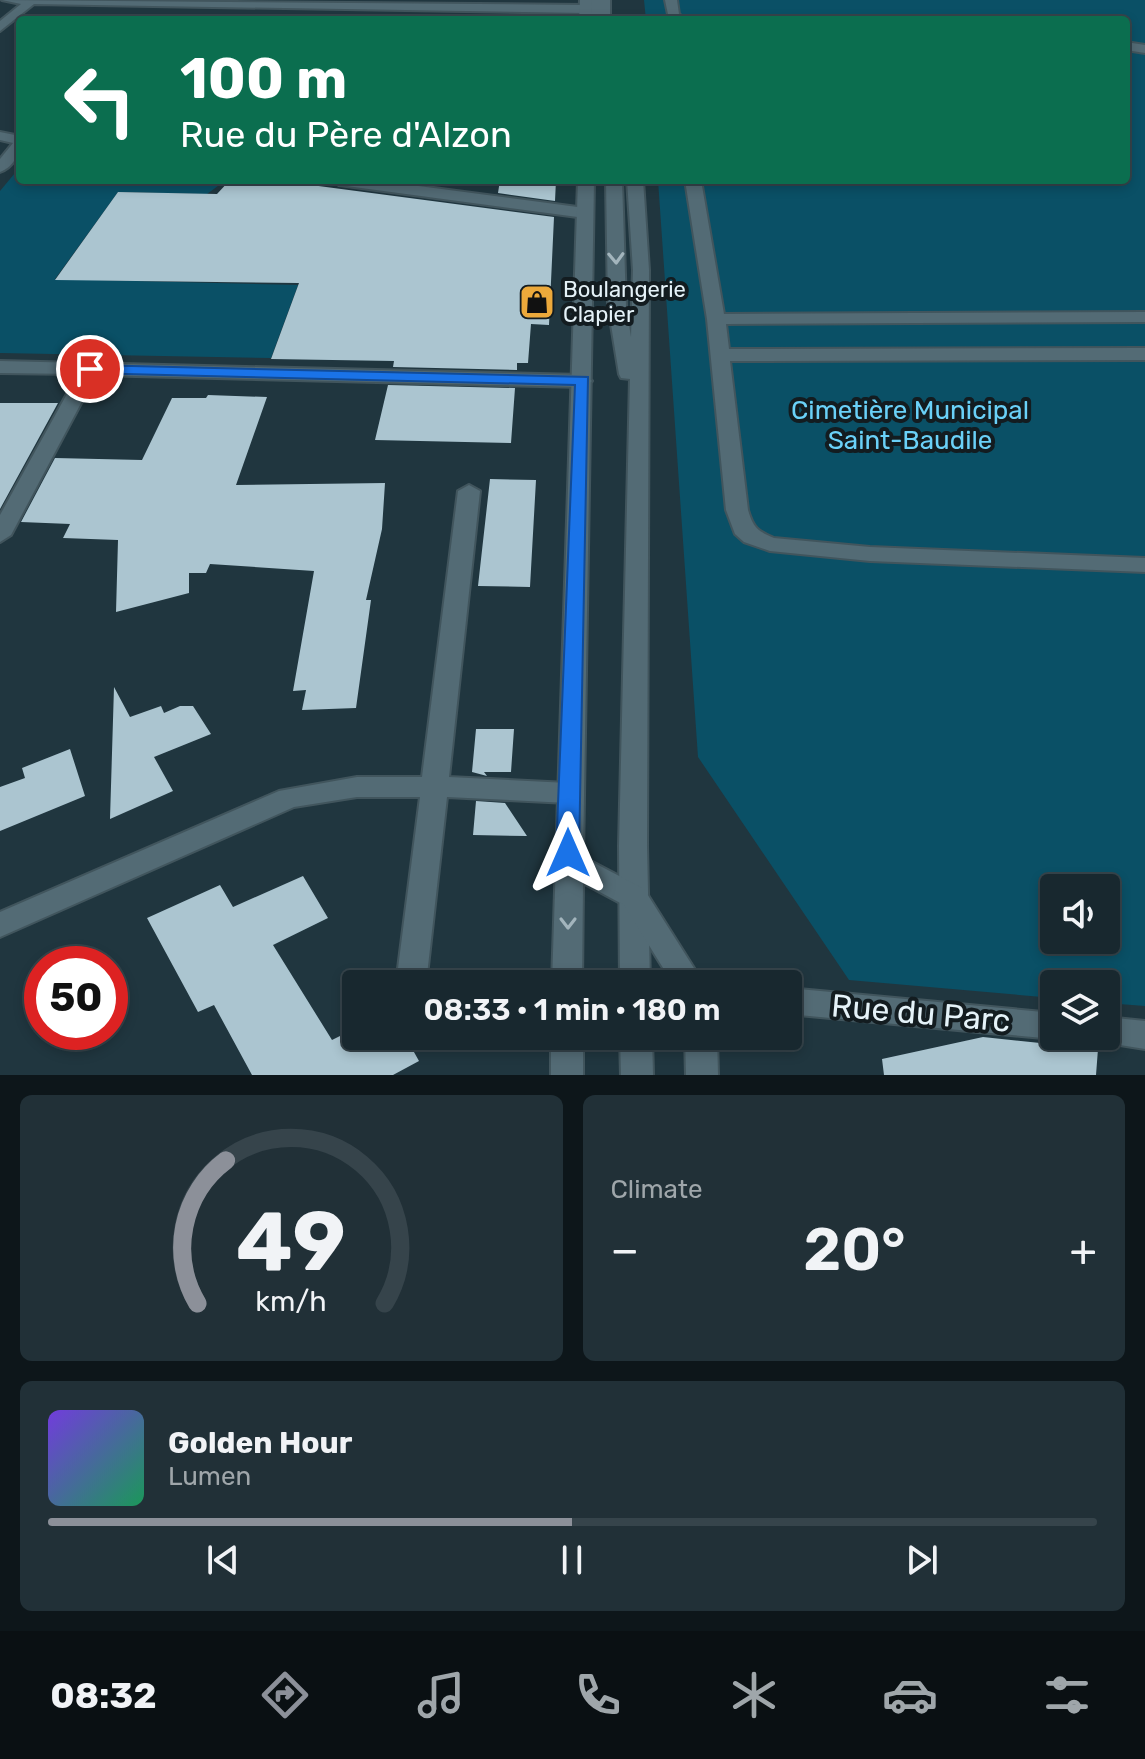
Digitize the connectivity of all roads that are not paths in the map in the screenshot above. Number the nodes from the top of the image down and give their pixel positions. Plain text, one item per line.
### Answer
1 (8, 0) edge
2 (32, 0) edge
3 (234, 1) edge
4 (588, 7) edge
5 (0, 27) edge
6 (16, 147) edge
7 (0, 168) edge
8 (369, 184) edge
9 (586, 184) edge
10 (614, 184) edge
11 (635, 184) edge
12 (694, 184) edge
13 (585, 213) junction
14 (1145, 317) edge
15 (716, 319) junction
16 (1145, 354) edge
17 (720, 355) junction
18 (0, 367) edge
19 (90, 369) junction
20 (583, 381) junction
21 (637, 424) junction
22 (469, 491) dead end
23 (0, 535) edge
24 (1145, 565) edge
25 (433, 787) junction
26 (568, 793) junction
27 (568, 862) junction
28 (634, 897) junction
29 (0, 925) edge
30 (413, 970) edge
31 (567, 970) edge
32 (635, 970) edge
33 (680, 970) edge
34 (802, 1002) edge
35 (1040, 1025) edge
36 (1120, 1032) edge
37 (1145, 1035) edge
38 (567, 1050) edge
39 (636, 1050) edge
40 (701, 1050) edge
41 (567, 1075) edge
42 (637, 1075) edge
43 (702, 1075) edge

1 - 2 street
2 - 3 street
2 - 5 street
3 - 4 street
6 - 7 street
8 - 13 street
9 - 13 street
10 -> 21 street
11 - 21 street
12 - 15 street
13 - 20 street
14 - 15 street
15 - 17 street
16 - 17 street
17 - 24 street
18 - 19 street
19 - 20 street
19 - 23 street
20 - 26 street
21 - 28 street
22 - 25 street
25 - 26 street
25 - 29 street
25 - 30 street
26 - 27 street
27 - 28 street
27 -> 31 street
28 - 32 street
28 - 33 street
34 - 35 street, Rue du Parc
36 - 37 street
38 - 41 street
39 - 42 street
40 - 43 street

